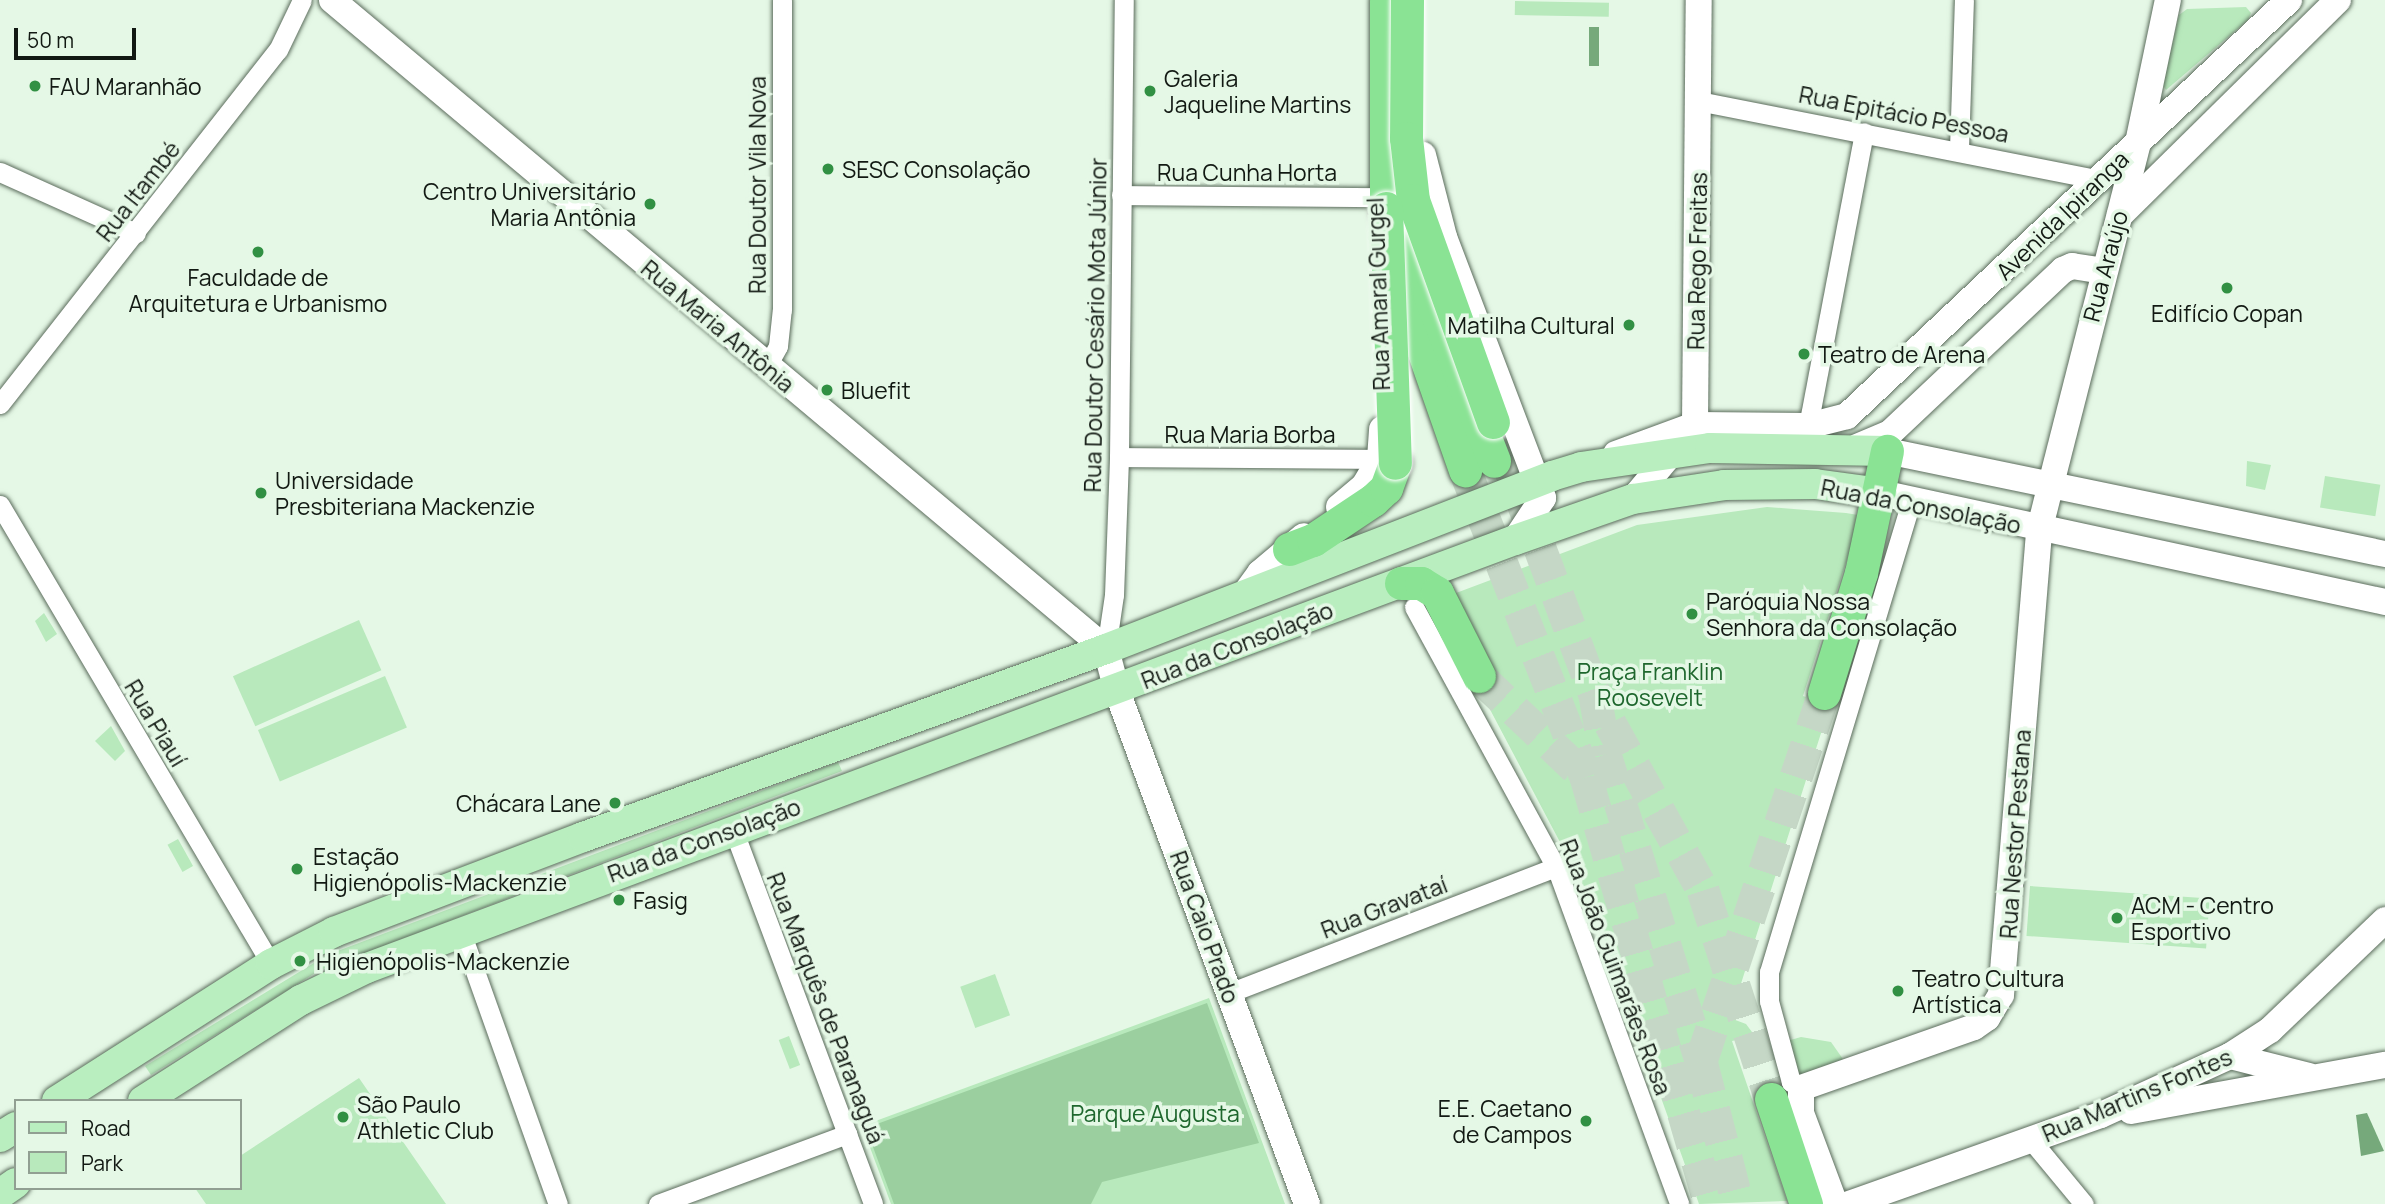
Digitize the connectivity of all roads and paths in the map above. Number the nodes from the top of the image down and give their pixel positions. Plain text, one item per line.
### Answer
1 (302, 0) edge
2 (782, 0) edge
3 (1124, 0) edge
4 (1371, 0) edge
5 (1386, 0) edge
6 (1407, 0) edge
7 (1423, 0) edge
8 (1699, 0) edge
9 (1964, 0) edge
10 (2168, 0) edge
11 (2289, 0) edge
12 (334, 1) edge
13 (2332, 1) edge
14 (1698, 101) junction
15 (1422, 122) junction
16 (1864, 131) junction
17 (2138, 143) junction
18 (1959, 149) junction
19 (0, 172) edge
20 (2099, 180) junction
21 (1121, 195) junction
22 (2119, 210) junction
23 (1378, 212) junction
24 (136, 233) junction
25 (2102, 271) junction
26 (767, 366) junction
27 (1695, 390) junction
28 (0, 404) edge
29 (1916, 404) junction
30 (1819, 424) junction
31 (1695, 425) junction
32 (1749, 426) junction
33 (1853, 449) junction
34 (1676, 451) junction
35 (1888, 451) junction
36 (1119, 457) junction
37 (1473, 458) junction
38 (1387, 461) junction
39 (1947, 461) junction
40 (1581, 467) junction
41 (1537, 482) junction
42 (2050, 482) junction
43 (1896, 497) junction
44 (1633, 499) junction
45 (0, 505) edge
46 (2039, 531) junction
47 (1515, 540) junction
48 (1289, 549) joint
49 (2385, 554) edge
50 (1247, 591) junction
51 (1407, 595) junction
52 (2385, 602) edge
53 (1106, 649) junction
54 (1479, 676) tunnel mouth
55 (1117, 691) junction
56 (1824, 693) tunnel mouth
57 (733, 830) junction
58 (1556, 867) junction
59 (2385, 920) edge
60 (461, 932) junction
61 (271, 964) junction
62 (1229, 993) junction
63 (2270, 1030) junction
64 (2230, 1056) junction
65 (2385, 1065) edge
66 (2314, 1077) junction
67 (1786, 1093) junction
68 (60, 1099) edge
69 (146, 1099) edge
70 (2101, 1115) junction
71 (847, 1134) junction
72 (2031, 1140) junction
73 (558, 1204) edge
74 (658, 1204) edge
75 (873, 1204) edge
76 (1307, 1204) edge
77 (1679, 1204) edge
78 (1806, 1204) edge
79 (1835, 1204) edge
80 (1849, 1204) edge
81 (2084, 1204) edge

1 - 24 street, Rua Itambé
2 - 26 street, Rua Doutor Vila Nova
3 - 21 street, Rua Doutor Cesário Mota Júnior
4 - 23 street, Rua Amaral Gurgel
5 - 23 highway
6 - 37 highway, bridge
7 - 15 street
8 - 14 street, Rua Rego Freitas
9 - 18 street
10 - 17 street, Rua Araújo
11 - 17 street, Avenida Ipiranga
12 - 26 street, Rua Maria Antônia
13 - 22 street, Avenida Ipiranga
14 - 16 street, Rua Epitácio Pessoa
14 - 27 street, Rua Rego Freitas
15 - 37 highway
15 - 41 street
16 - 18 street, Rua Epitácio Pessoa
16 - 30 street
17 - 20 street, Avenida Ipiranga
17 - 22 street, Rua Araújo
18 - 20 street, Rua Epitácio Pessoa
19 - 24 street
20 - 22 street
20 - 30 street, Avenida Ipiranga
21 - 23 street, Rua Cunha Horta
21 - 36 street, Rua Doutor Cesário Mota Júnior
22 - 25 street, Rua Araújo
23 - 37 highway, bridge
23 - 38 highway, bridge
24 - 28 street, Rua Itambé
25 - 29 street, Avenida Ipiranga
25 - 42 street, Rua Araújo
26 - 53 street, Rua Maria Antônia
27 - 31 street, Rua Rego Freitas
27 - 32 street
29 - 33 street, Avenida Ipiranga
29 - 39 street
30 - 32 street, Rua da Consolação
31 - 32 street, Rua da Consolação
31 - 34 street
31 - 40 street, Rua da Consolação
33 - 34 main road, Rua da Consolação
33 - 35 main road, Rua da Consolação
34 - 40 main road, Rua da Consolação
34 - 44 street
35 - 39 street, Rua da Consolação
35 - 43 highway
36 - 38 street, Rua Maria Borba
36 - 53 street, Rua Doutor Cesário Mota Júnior
38 - 48 highway
39 - 42 street, Rua da Consolação
40 - 41 main road, Rua da Consolação
41 - 47 street
41 - 50 main road, Rua da Consolação
42 - 46 street, Rua Araújo
42 - 49 street, Rua da Consolação
43 - 44 main road, Rua da Consolação
43 - 46 street, Rua da Consolação
43 - 56 highway
43 - 67 street
44 - 47 main road, Rua da Consolação
45 - 61 street, Rua Piauí
46 - 52 street, Rua da Consolação
46 - 67 street, Rua Nestor Pestana
47 - 51 main road, Rua da Consolação
48 - 50 street, Rua da Consolação
50 - 53 main road, Rua da Consolação
51 - 54 highway
51 - 55 main road, Rua da Consolação
51 - 58 street, Rua João Guimarães Rosa
53 - 55 street, Rua Caio Prado
53 - 61 main road, Rua da Consolação
55 - 57 main road, Rua da Consolação
55 - 62 street, Rua Caio Prado
57 - 60 main road, Rua da Consolação
57 - 71 street, Rua Marquês de Paranaguá
58 - 62 street, Rua Gravataí
58 - 77 street, Rua João Guimarães Rosa
59 - 63 street, Rua Martins Fontes
60 - 69 main road, Rua da Consolação
60 - 73 street
61 - 68 main road, Rua da Consolação
62 - 76 street, Rua Caio Prado
63 - 64 street, Rua Martins Fontes
63 - 66 street
64 - 66 street
64 - 70 street, Rua Martins Fontes
65 - 66 street
66 - 70 street
67 - 78 highway
67 - 79 street
70 - 72 street, Rua Martins Fontes
71 - 74 street
71 - 75 street, Rua Marquês de Paranaguá
72 - 80 street, Rua Martins Fontes
72 - 81 street

